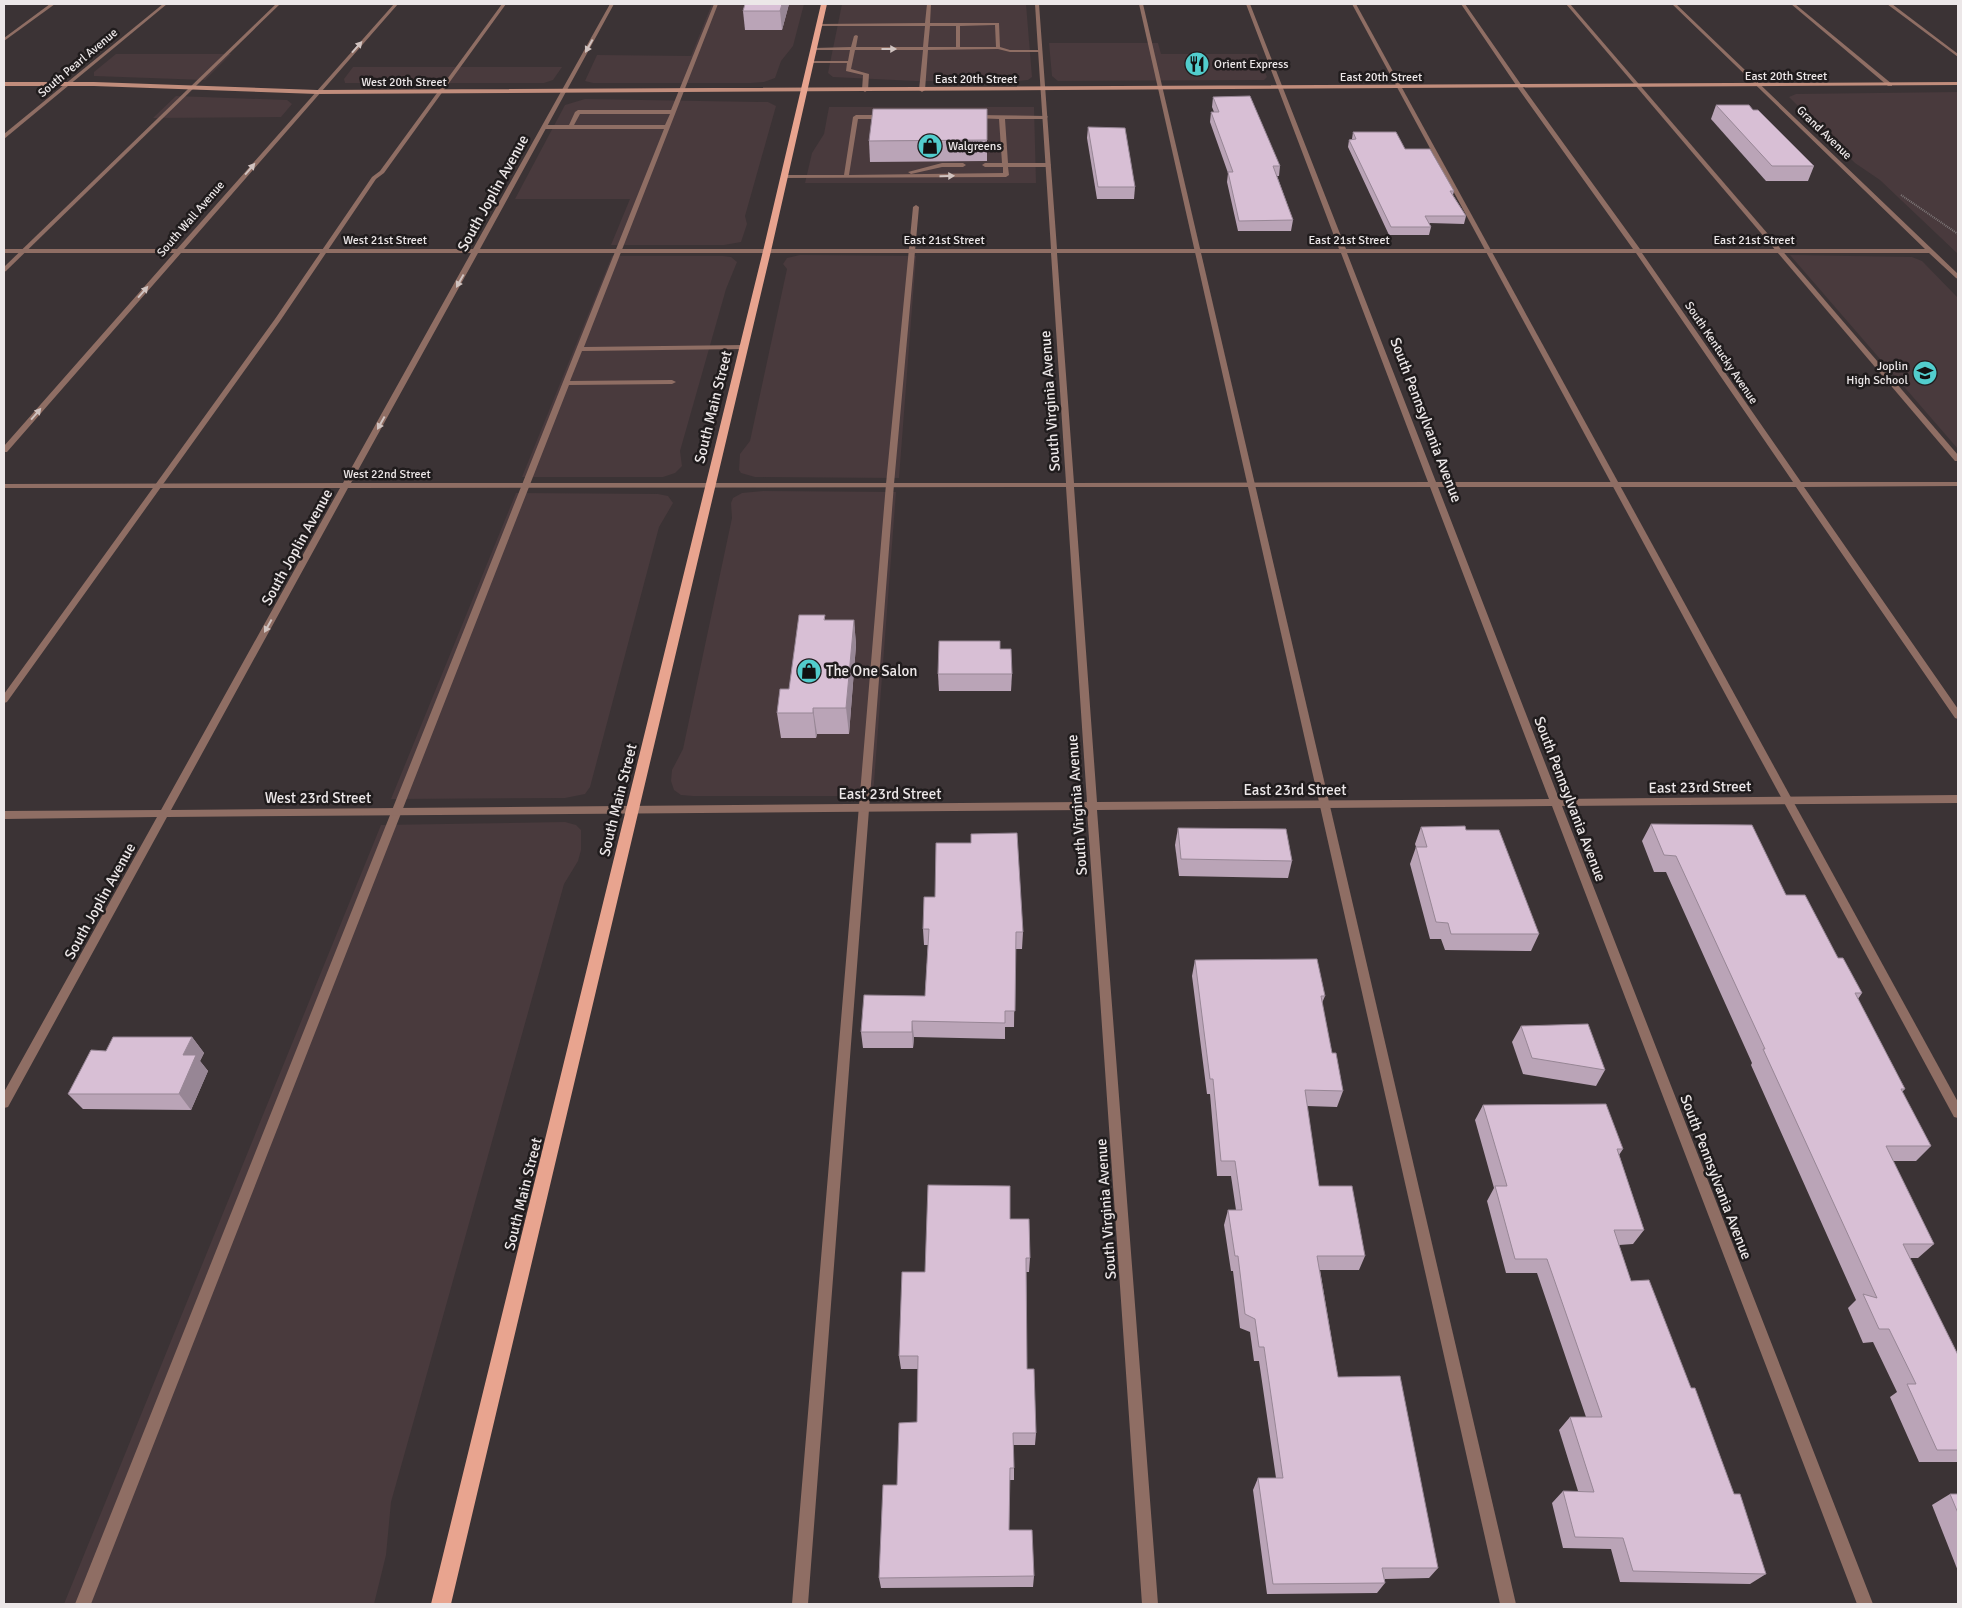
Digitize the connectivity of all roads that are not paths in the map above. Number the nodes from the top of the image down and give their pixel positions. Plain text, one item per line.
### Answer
1 (53, 4) edge
2 (165, 4) edge
3 (278, 4) edge
4 (396, 4) edge
5 (504, 4) edge
6 (612, 4) edge
7 (716, 4) edge
8 (824, 4) edge
9 (929, 4) edge
10 (1037, 4) edge
11 (1141, 4) edge
12 (1248, 4) edge
13 (1354, 4) edge
14 (1464, 4) edge
15 (1568, 4) edge
16 (1674, 4) edge
17 (1793, 4) edge
18 (1888, 4) edge
19 (958, 24) junction
20 (819, 25) junction
21 (928, 25) junction
22 (856, 36) dead end
23 (4, 40) edge
24 (926, 48) junction
25 (958, 48) junction
26 (998, 48) junction
27 (814, 49) junction
28 (853, 49) junction
29 (1040, 51) junction
30 (1958, 56) edge
31 (811, 62) junction
32 (850, 62) junction
33 (4, 84) edge
34 (68, 84) junction
35 (1958, 84) edge
36 (1890, 85) junction
37 (1638, 86) junction
38 (1760, 86) junction
39 (1400, 87) junction
40 (1520, 87) junction
41 (191, 88) junction
42 (1282, 88) junction
43 (1043, 89) junction
44 (1160, 89) junction
45 (804, 90) junction
46 (864, 90) junction
47 (922, 90) junction
48 (681, 91) junction
49 (317, 92) junction
50 (440, 92) junction
51 (564, 92) junction
52 (673, 112) junction
53 (895, 117) edge
54 (964, 117) edge
55 (1002, 117) junction
56 (1045, 117) junction
57 (545, 127) junction
58 (571, 127) junction
59 (667, 127) junction
60 (4, 137) edge
61 (1048, 164) junction
62 (963, 165) dead end
63 (985, 165) dead end
64 (1005, 165) junction
65 (888, 176) junction
66 (784, 177) junction
67 (846, 177) junction
68 (916, 206) dead end
69 (4, 251) edge
70 (23, 251) junction
71 (178, 251) junction
72 (325, 251) junction
73 (477, 251) junction
74 (618, 251) junction
75 (767, 251) junction
76 (912, 251) junction
77 (1055, 251) junction
78 (1198, 251) junction
79 (1344, 251) junction
80 (1489, 251) junction
81 (1638, 251) junction
82 (1780, 251) junction
83 (1932, 251) junction
84 (4, 270) edge
85 (1958, 277) edge
86 (744, 347) junction
87 (579, 349) junction
88 (672, 382) dead end
89 (566, 383) junction
90 (4, 450) edge
91 (1958, 459) edge
92 (711, 484) junction
93 (890, 484) junction
94 (1070, 484) junction
95 (1251, 484) junction
96 (1435, 484) junction
97 (1616, 484) junction
98 (1797, 484) junction
99 (1958, 484) edge
100 (526, 485) junction
101 (4, 486) edge
102 (158, 486) junction
103 (346, 486) junction
104 (4, 700) edge
105 (1958, 716) edge
106 (1958, 800) edge
107 (1788, 801) junction
108 (1555, 803) junction
109 (1325, 805) junction
110 (1092, 807) junction
111 (864, 809) junction
112 (632, 811) junction
113 (396, 812) junction
114 (164, 814) junction
115 (4, 815) edge
116 (4, 1103) edge
117 (1958, 1114) edge
118 (83, 1604) edge
119 (441, 1604) edge
120 (800, 1604) edge
121 (1150, 1604) edge
122 (1508, 1604) edge
123 (1865, 1604) edge

1 - 23 street
2 - 34 street, South Pearl Avenue
3 - 41 street
49 -> 4 street, South Wall Avenue
5 - 50 street
6 -> 51 street, South Joplin Avenue
7 - 48 street
8 - 20 main road, South Main Street
9 - 21 street
10 - 29 street, South Virginia Avenue
11 - 44 street
12 - 42 street, South Pennsylvania Avenue
13 - 39 street
14 - 40 street, South Kentucky Avenue
15 - 37 street
16 - 38 street, Grand Avenue
17 - 36 street
18 - 30 street
19 - 21 street
19 - 25 street
19 - 26 street
20 - 21 street
20 - 27 main road, South Main Street
21 - 24 street
22 - 28 street
24 - 25 street
28 -> 24 street
24 - 47 street
25 - 26 street
26 - 29 street
27 - 28 street
27 - 31 main road, South Main Street
28 - 32 street
29 - 43 street, South Virginia Avenue
31 - 32 street
31 - 45 main road, South Main Street
32 - 46 street
33 - 34 main road, West 20th Street
34 - 41 main road, West 20th Street
34 - 60 street, South Pearl Avenue
35 - 36 main road, East 20th Street
36 - 38 main road, East 20th Street
37 - 38 main road, East 20th Street
37 - 40 main road, East 20th Street
37 - 82 street
38 - 83 street, Grand Avenue
39 - 40 main road, East 20th Street
39 - 42 main road, East 20th Street
39 - 80 street
40 - 81 street, South Kentucky Avenue
41 - 49 main road, West 20th Street
41 - 70 street
42 - 44 main road, East 20th Street
42 - 79 street, South Pennsylvania Avenue
43 - 44 main road, East 20th Street
43 - 47 main road, East 20th Street
43 - 56 street, South Virginia Avenue
44 - 78 street
45 - 46 main road, East 20th Street
45 - 48 main road, West 20th Street
45 - 66 main road, South Main Street
46 - 47 main road, East 20th Street
48 - 51 main road, West 20th Street
48 - 52 street
49 - 50 main road, West 20th Street
71 -> 49 street, South Wall Avenue
50 - 51 main road, West 20th Street
50 - 72 street
51 - 57 street, South Joplin Avenue
52 - 58 street
52 - 59 street
53 - 67 street
54 - 55 street
55 - 56 street
55 - 64 street
56 - 61 street, South Virginia Avenue
57 - 58 street
57 - 73 street, South Joplin Avenue
58 - 59 street
59 - 74 street
61 - 64 street
61 - 77 street, South Virginia Avenue
62 - 65 street
63 - 64 street
65 -> 64 street
65 - 67 street
66 - 67 street
66 - 75 main road, South Main Street
68 - 76 street
69 - 70 street, West 21st Street
70 - 71 street, West 21st Street
70 - 84 street
71 - 72 street, West 21st Street
90 -> 71 street, South Wall Avenue
72 - 73 street, West 21st Street
72 - 102 street
73 - 74 street, West 21st Street
73 -> 103 street, South Joplin Avenue
74 - 75 street, West 21st Street
74 - 87 street
75 - 76 street, East 21st Street
75 - 86 main road, South Main Street
76 - 77 street, East 21st Street
76 - 93 street
77 - 78 street, East 21st Street
77 - 94 street, South Virginia Avenue
78 - 79 street, East 21st Street
78 - 95 street
79 - 80 street, East 21st Street
79 - 96 street, South Pennsylvania Avenue
80 - 81 street, East 21st Street
80 - 97 street
81 - 82 street, East 21st Street
81 - 98 street, South Kentucky Avenue
82 - 83 street, East 21st Street
82 - 91 street
83 - 85 street, Grand Avenue
86 - 87 street
86 - 92 main road, South Main Street
87 - 89 street
88 - 89 street
89 - 100 street
92 - 93 street, West 22nd Street
92 - 100 street, West 22nd Street
92 - 112 main road, South Main Street
93 - 94 street, West 22nd Street
93 - 111 street
94 - 95 street, West 22nd Street
94 - 110 street, South Virginia Avenue
95 - 96 street, West 22nd Street
95 - 109 street
96 - 97 street, West 22nd Street
96 - 108 street, South Pennsylvania Avenue
97 - 98 street, West 22nd Street
97 - 107 street
98 - 99 street, West 22nd Street
98 - 105 street, South Kentucky Avenue
100 - 103 street, West 22nd Street
100 - 113 street
101 - 102 street, West 22nd Street
102 - 103 street, West 22nd Street
102 - 104 street
103 -> 114 street, South Joplin Avenue
106 - 107 street, East 23rd Street
107 - 108 street, East 23rd Street
107 - 117 street
108 - 109 street, East 23rd Street
108 - 123 street, South Pennsylvania Avenue
109 - 110 street, East 23rd Street
109 - 122 street
110 - 111 street, East 23rd Street
110 - 121 street, South Virginia Avenue
111 - 112 street, East 23rd Street
111 - 120 street
112 - 113 street, West 23rd Street
112 - 119 main road, South Main Street
113 - 114 street, West 23rd Street
113 - 118 street
114 - 115 street, West 23rd Street
114 - 116 street, South Joplin Avenue

